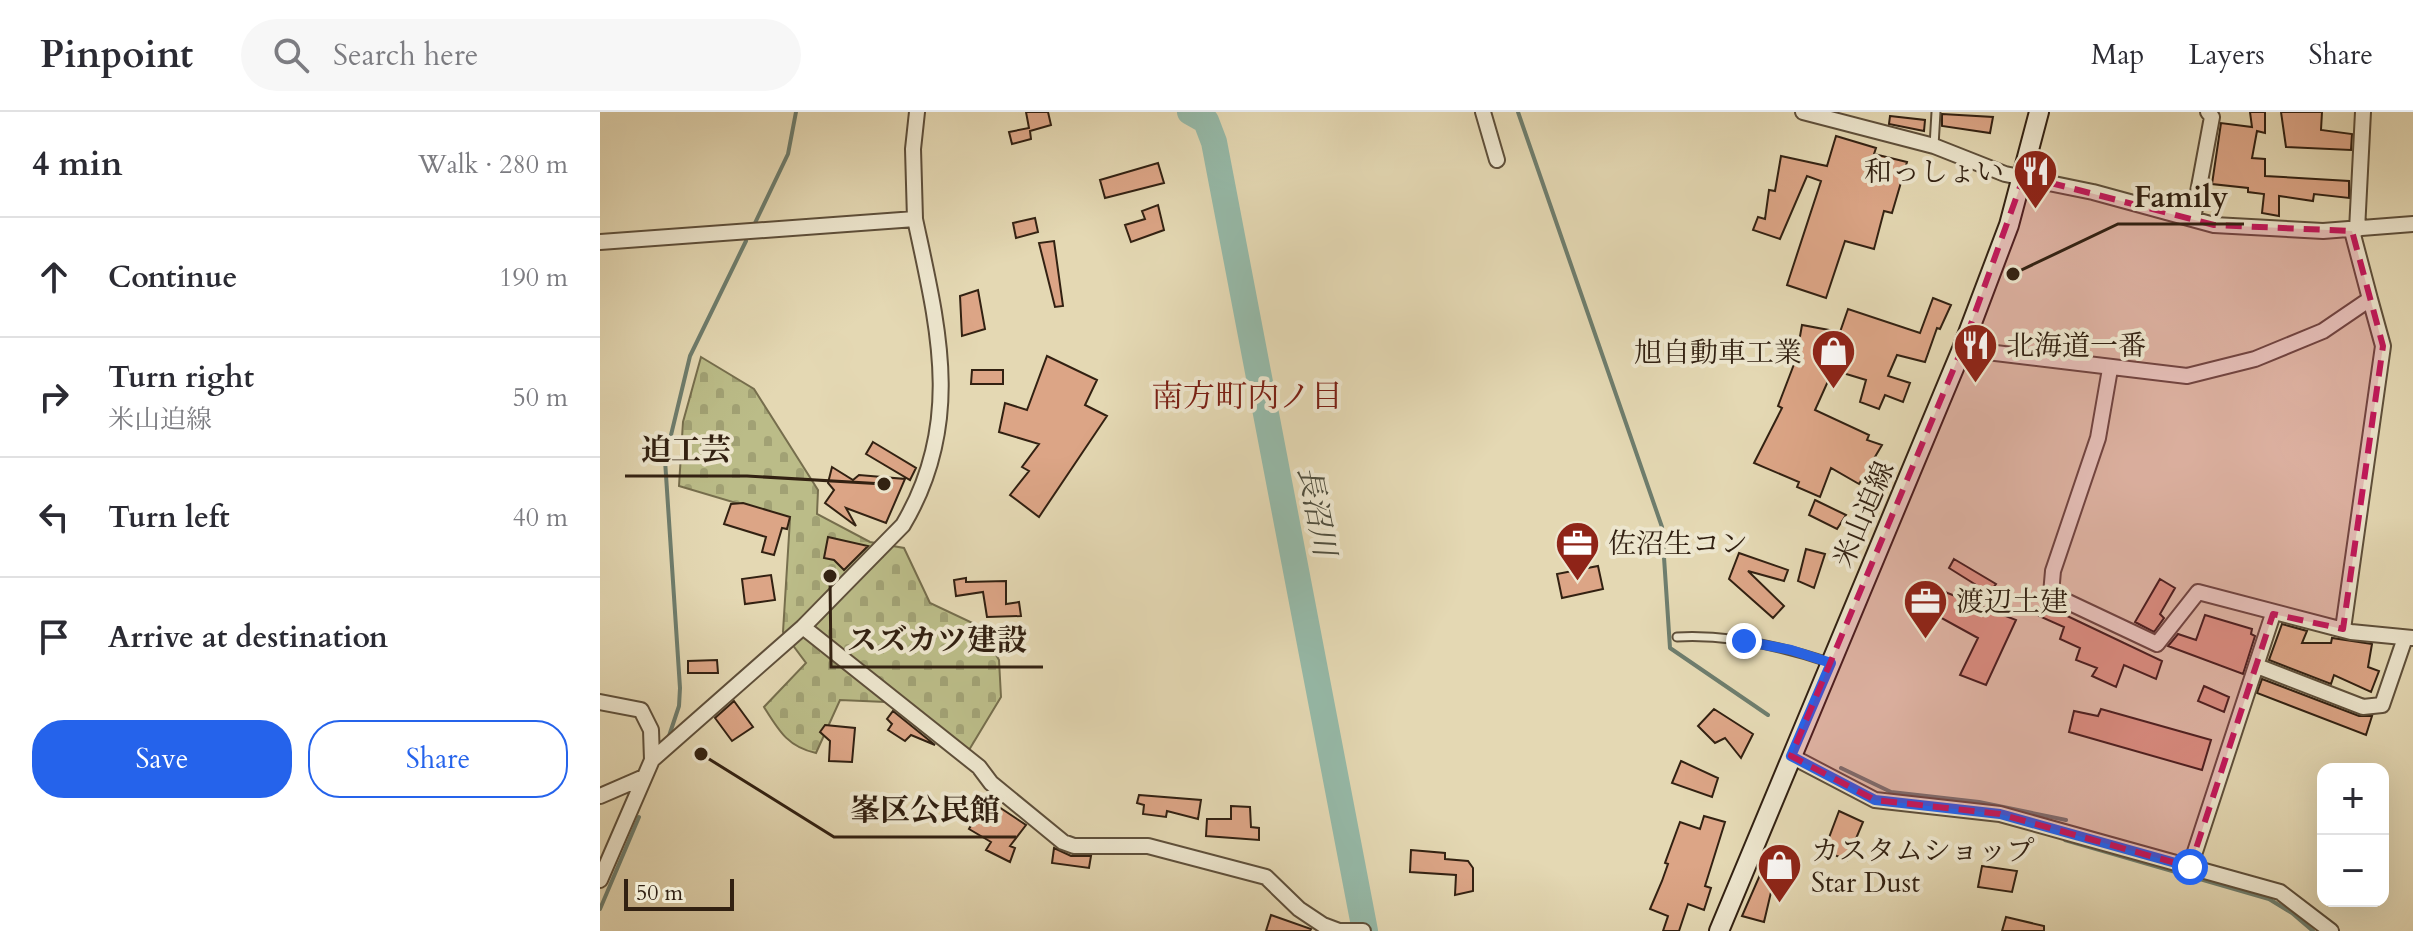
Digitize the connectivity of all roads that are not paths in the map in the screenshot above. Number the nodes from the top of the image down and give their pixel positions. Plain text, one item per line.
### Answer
1 (917, 112) edge
2 (1483, 112) edge
3 (1803, 112) edge
4 (1936, 112) edge
5 (2039, 112) edge
6 (2208, 112) edge
7 (2363, 112) edge
8 (1934, 146) junction
9 (1497, 160) dead end
10 (2024, 176) junction
11 (915, 219) junction
12 (2193, 219) junction
13 (2413, 224) edge
14 (2354, 230) junction
15 (600, 242) edge
16 (2370, 299) junction
17 (1962, 349) junction
18 (2110, 369) junction
19 (2273, 614) junction
20 (803, 627) junction
21 (2343, 629) junction
22 (1677, 637) dead end
23 (2409, 638) edge
24 (1831, 663) junction
25 (2257, 666) junction
26 (600, 702) edge
27 (1794, 751) junction
28 (652, 760) junction
29 (644, 777) junction
30 (600, 796) edge
31 (2190, 867) junction
32 (600, 880) edge
33 (1362, 931) edge
34 (1719, 931) edge
35 (2331, 931) edge

1 - 11 street
2 - 9 street
3 - 8 street
4 - 8 lane
5 - 10 main road, 米山迫線
6 - 12 street
7 - 14 street
8 - 10 street
10 - 12 street
10 - 17 main road, 米山迫線
11 - 15 street
11 - 20 street
12 - 14 street
13 - 14 street
14 - 16 street
16 - 18 street
16 - 21 street
17 - 18 street
17 - 24 main road, 米山迫線
18 - 19 street
19 - 21 street
19 - 25 street
20 - 28 street
20 - 33 street
21 - 23 street
22 - 24 lane
23 - 25 street
24 - 27 main road, 米山迫線
25 - 31 street
26 - 28 street
27 - 31 street
27 - 34 main road, 米山迫線
28 - 29 street
29 - 30 street
29 - 32 street
31 - 35 street

